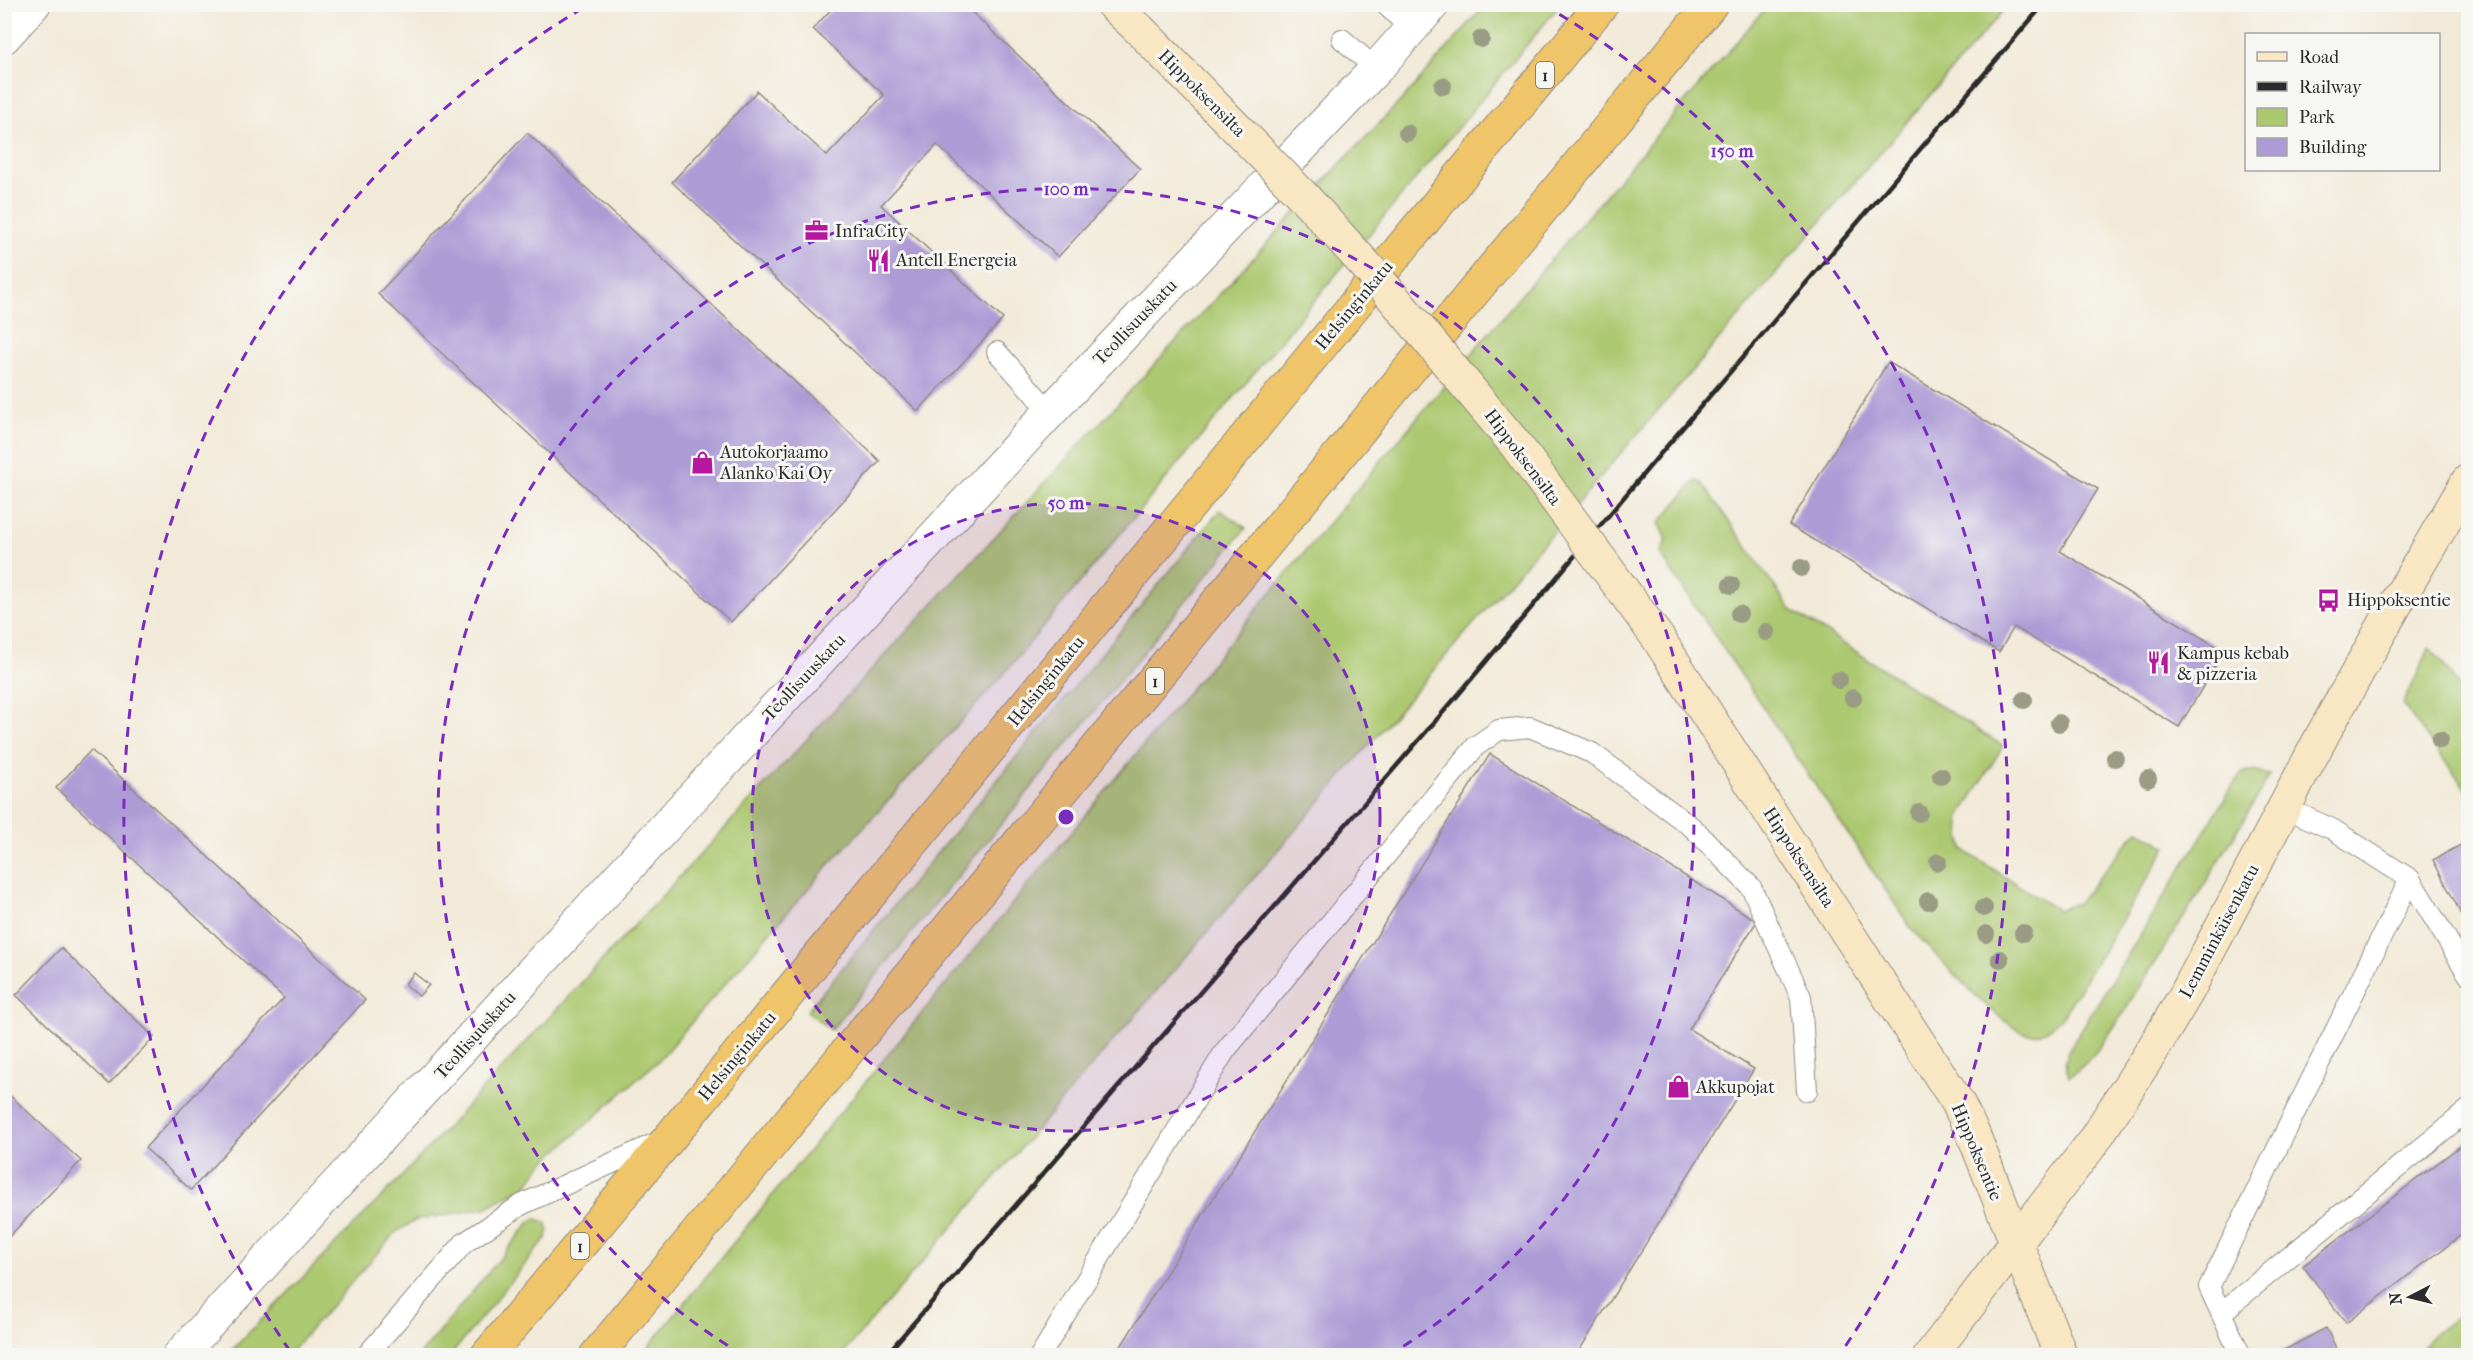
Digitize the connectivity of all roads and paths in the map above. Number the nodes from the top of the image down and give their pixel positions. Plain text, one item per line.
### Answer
1 (34, 4) edge
2 (1112, 4) edge
3 (1385, 4) edge
4 (1433, 4) edge
5 (1602, 4) edge
6 (1711, 4) edge
7 (1411, 29) junction
8 (4, 37) edge
9 (1342, 39) dead end
10 (1376, 69) junction
11 (997, 352) dead end
12 (1050, 412) junction
13 (2469, 481) edge
14 (2285, 808) junction
15 (2410, 879) junction
16 (1847, 932) joint
17 (2469, 974) edge
18 (1807, 1091) dead end
19 (2469, 1110) edge
20 (671, 1136) junction
21 (2015, 1245) junction
22 (2221, 1313) junction
23 (179, 1356) edge
24 (366, 1356) edge
25 (487, 1356) edge
26 (596, 1356) edge
27 (1040, 1356) edge
28 (1930, 1356) edge
29 (2061, 1356) edge
30 (2241, 1356) edge

1 - 8 street
2 - 16 street, Hippoksensilta, bridge
3 - 7 lane
4 - 7 street, Teollisuuskatu
5 - 20 highway, Helsinginkatu / 1
6 - 26 highway, 1
7 - 10 street, Teollisuuskatu
9 - 10 lane
10 - 12 street, Teollisuuskatu
11 - 12 lane
12 - 23 street, Teollisuuskatu
13 - 14 street, Lemminkäisenkatu
14 - 15 lane
14 - 21 street, Lemminkäisenkatu
15 - 17 lane
15 - 22 lane
16 - 21 street, Hippoksentie
18 - 27 lane
19 - 22 lane
20 - 24 lane
20 - 25 highway, Helsinginkatu / 1
21 - 28 street, Lemminkäisenkatu
21 - 29 street, Hippoksentie
22 - 30 lane

